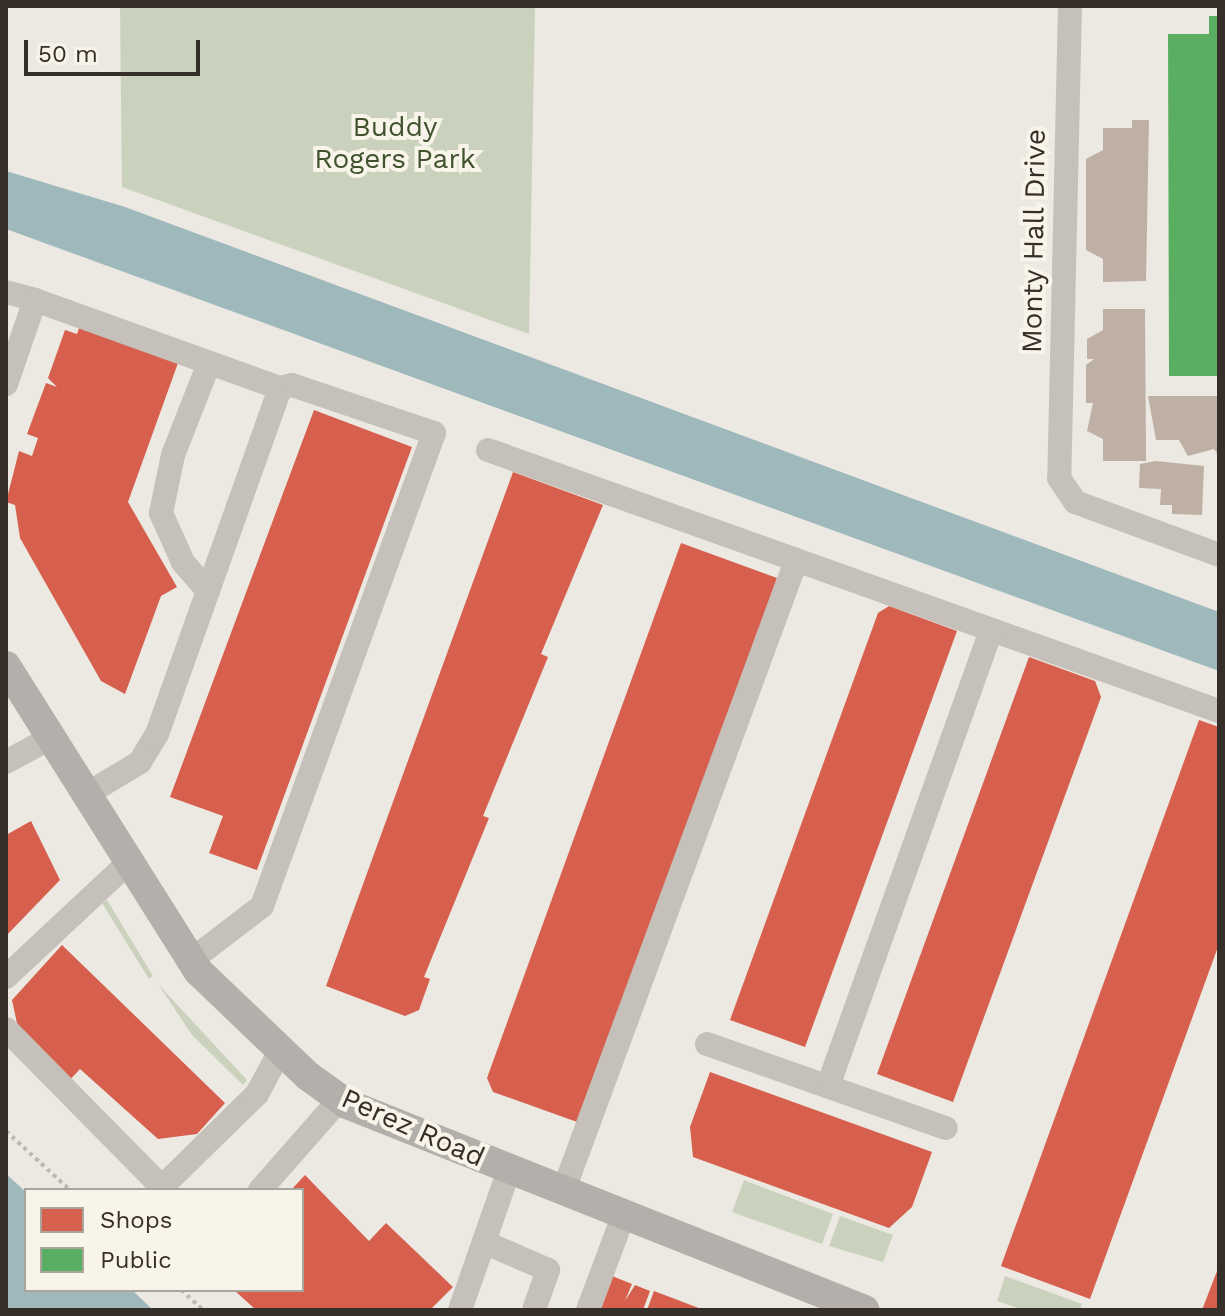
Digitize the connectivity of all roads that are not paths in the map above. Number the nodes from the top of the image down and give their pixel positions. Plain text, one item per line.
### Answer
1 (1070, 6) edge
2 (6, 292) edge
3 (35, 300) junction
4 (209, 363) junction
5 (6, 384) edge
6 (280, 388) junction
7 (488, 450) dead end
8 (1219, 555) edge
9 (796, 561) junction
10 (208, 591) junction
11 (991, 630) junction
12 (6, 666) edge
13 (1219, 711) edge
14 (52, 737) junction
15 (6, 762) edge
16 (87, 794) junction
17 (128, 863) junction
18 (190, 961) junction
19 (6, 977) edge
20 (6, 1029) edge
21 (707, 1044) dead end
22 (279, 1053) junction
23 (828, 1086) junction
24 (340, 1099) junction
25 (946, 1128) dead end
26 (509, 1170) junction
27 (164, 1188) edge
28 (262, 1188) edge
29 (563, 1192) junction
30 (623, 1217) junction
31 (484, 1242) junction
32 (846, 1306) edge
33 (460, 1310) edge
34 (534, 1310) edge
35 (588, 1310) edge

1 - 8 street, Monty Hall Drive
2 - 3 street
3 - 4 street
3 - 5 street
4 - 6 street
4 - 10 street
6 - 10 street
6 - 18 street
7 - 9 street
9 - 11 street
9 - 29 street
10 - 16 street
11 - 13 street
11 - 23 street
12 - 14 main road, Perez Road
14 - 15 street
14 - 16 main road, Perez Road
16 - 17 main road, Perez Road
17 - 18 main road, Perez Road
17 - 19 street
18 - 22 main road, Perez Road
20 - 27 street
21 - 23 street
22 - 24 main road, Perez Road
22 - 27 street
23 - 25 street
24 - 26 main road, Perez Road
24 - 28 street
26 - 29 main road, Perez Road
26 - 31 street
29 - 30 main road, Perez Road
30 - 32 main road, Perez Road
30 - 35 street
31 - 33 street
31 - 34 street

